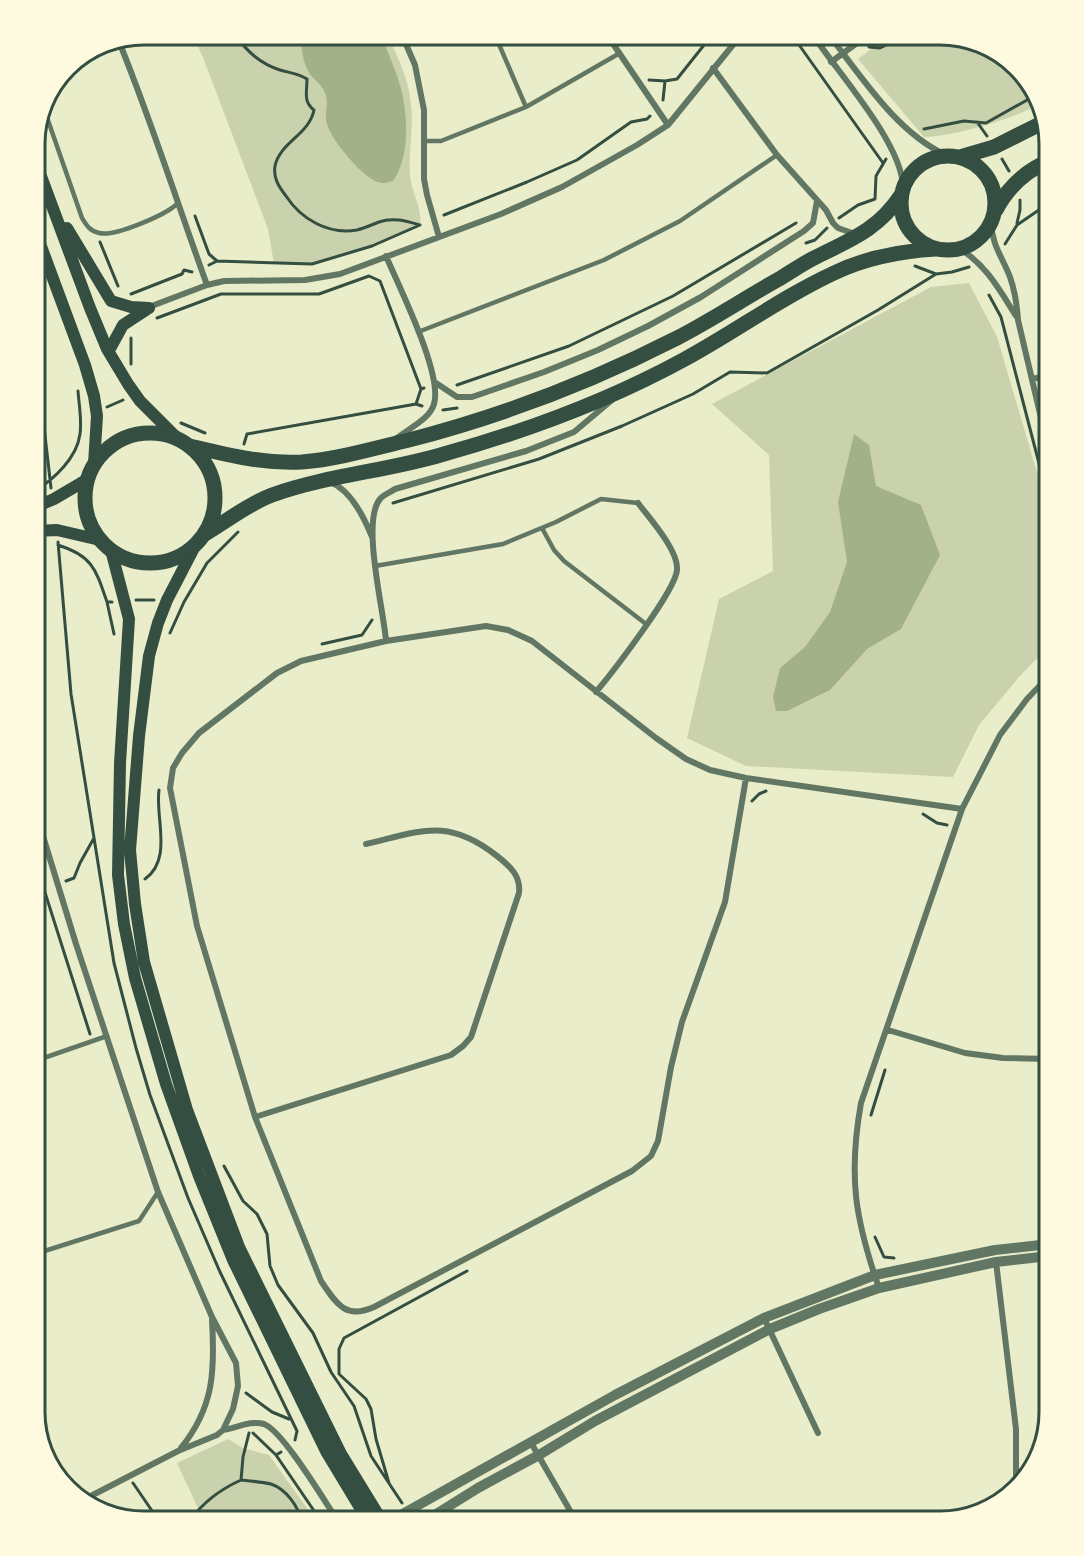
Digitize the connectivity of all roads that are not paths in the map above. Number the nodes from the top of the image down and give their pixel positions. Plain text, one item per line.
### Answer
1 (407, 45) edge
2 (499, 45) edge
3 (614, 45) edge
4 (733, 45) edge
5 (820, 45) edge
6 (837, 45) edge
7 (853, 45) edge
8 (122, 48) edge
9 (843, 52) junction
10 (620, 53) junction
11 (831, 62) junction
12 (713, 68) junction
13 (526, 107) junction
14 (48, 120) edge
15 (668, 125) junction
16 (1037, 125) edge
17 (424, 141) junction
18 (777, 155) junction
19 (953, 156) junction
20 (1039, 166) edge
21 (45, 184) edge
22 (902, 190) junction
23 (817, 201) junction
24 (53, 204) junction
25 (177, 204) junction
26 (993, 217) junction
27 (861, 235) junction
28 (439, 237) junction
29 (959, 248) junction
30 (936, 249) junction
31 (386, 256) junction
32 (45, 257) edge
33 (207, 285) junction
34 (149, 308) junction
35 (1018, 320) junction
36 (418, 332) junction
37 (107, 349) junction
38 (1039, 378) edge
39 (1033, 380) junction
40 (436, 383) junction
41 (632, 385) junction
42 (1039, 405) edge
43 (177, 438) junction
44 (190, 446) junction
45 (387, 446) junction
46 (94, 464) junction
47 (88, 478) junction
48 (326, 481) junction
49 (45, 502) edge
50 (639, 503) joint
51 (542, 528) junction
52 (45, 531) edge
53 (205, 534) junction
54 (373, 540) junction
55 (106, 545) junction
56 (195, 546) junction
57 (375, 566) junction
58 (646, 624) junction
59 (386, 641) junction
60 (1039, 687) edge
61 (596, 692) junction
62 (746, 778) junction
63 (962, 809) junction
64 (45, 844) edge
65 (366, 844) dead end
66 (45, 854) edge
67 (58, 888) junction
68 (888, 1030) junction
69 (107, 1036) junction
70 (45, 1057) edge
71 (1039, 1059) edge
72 (255, 1117) junction
73 (158, 1192) junction
74 (1039, 1245) edge
75 (995, 1250) junction
76 (45, 1251) edge
77 (1039, 1257) edge
78 (996, 1262) junction
79 (875, 1275) junction
80 (879, 1288) junction
81 (212, 1317) junction
82 (764, 1317) junction
83 (770, 1329) junction
84 (223, 1430) junction
85 (818, 1433) dead end
86 (530, 1441) junction
87 (178, 1451) junction
88 (539, 1455) junction
89 (1016, 1474) edge
90 (92, 1496) edge
91 (331, 1511) edge
92 (362, 1511) edge
93 (376, 1511) edge
94 (408, 1511) edge
95 (441, 1511) edge
96 (570, 1511) edge

1 - 17 street
2 - 13 lane
3 - 10 street
4 - 12 street
5 - 11 street
6 - 9 street
7 - 9 street
8 - 25 street
9 - 11 street
9 - 19 street
10 - 13 lane
10 - 15 street
11 - 22 street
12 - 15 street
12 - 18 street
13 - 17 lane
14 - 25 lane
15 - 28 street
16 - 19 main road
17 - 28 street
18 - 23 street
18 - 36 lane
19 - 22 main road
19 - 26 main road
20 - 26 main road
21 - 24 main road
22 - 27 main road
22 - 30 main road
23 - 27 street
23 - 40 street
24 - 34 main road
24 - 37 main road
25 - 33 street
26 - 29 main road
26 - 35 street
27 - 45 main road
28 - 31 street
29 - 30 main road
29 - 35 street
30 - 41 main road
31 - 33 street
31 - 36 street
32 - 46 main road
33 - 34 street
34 - 37 main road
35 - 39 street
36 - 40 street
37 - 43 main road
38 - 39 street
39 - 42 street
40 - 45 street
41 - 48 main road
41 - 54 street
43 - 44 main road
43 - 46 main road
44 - 45 main road
44 - 53 main road
46 - 47 main road
47 - 49 main road
47 - 55 main road
48 - 53 main road
48 - 54 street
50 - 51 lane
50 - 58 street
51 - 57 lane
51 - 58 lane
52 - 55 main road
53 - 56 main road
54 - 57 street
55 - 56 main road
55 - 92 main road
56 - 93 main road
57 - 59 street
58 - 61 street
59 - 61 street
59 - 72 street
60 - 63 street
61 - 62 street
62 - 63 street
62 - 72 street
63 - 68 street
64 - 67 street
65 - 72 street
66 - 67 street
67 - 69 street
68 - 71 street
68 - 79 street
69 - 70 lane
69 - 73 street
73 - 76 lane
73 - 81 street
74 - 75 street
75 - 78 street
75 - 79 street
77 - 78 street
78 - 80 street
78 - 89 street
79 - 80 street
79 - 82 street
80 - 83 street
81 - 84 street
81 - 87 street
82 - 83 street
82 - 86 street
83 - 85 street
83 - 88 street
84 - 87 street
84 - 91 street
86 - 88 street
86 - 94 street
87 - 90 street
88 - 95 street
88 - 96 street

